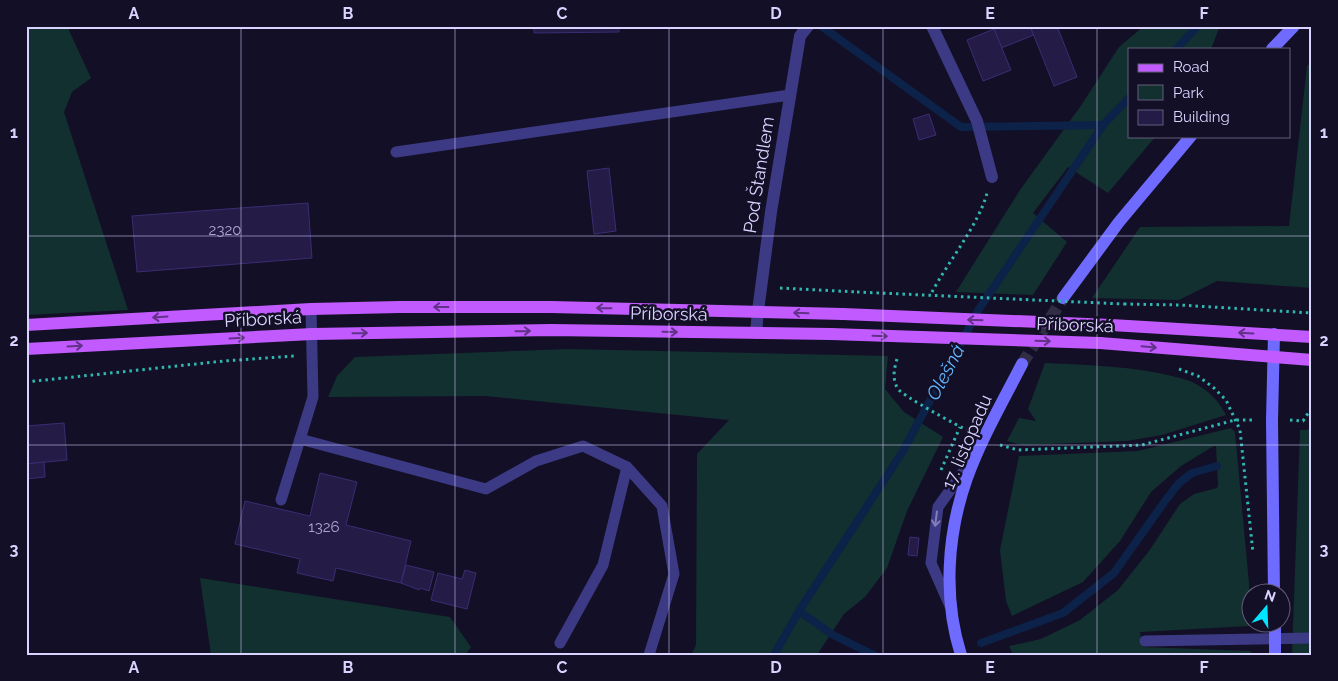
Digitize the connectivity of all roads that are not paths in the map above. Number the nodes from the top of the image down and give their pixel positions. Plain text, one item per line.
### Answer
1 (808, 26) edge
2 (932, 26) edge
3 (1294, 26) edge
4 (1273, 48) edge
5 (790, 95) junction
6 (1189, 138) edge
7 (396, 152) dead end
8 (992, 177) road end
9 (1064, 298) tunnel mouth
10 (311, 309) junction
11 (758, 311) junction
12 (26, 325) edge
13 (756, 333) junction
14 (312, 334) junction
15 (1274, 334) junction
16 (1312, 337) edge
17 (26, 349) edge
18 (1273, 357) junction
19 (1312, 360) edge
20 (1022, 364) tunnel mouth
21 (300, 439) junction
22 (982, 444) junction
23 (627, 466) junction
24 (281, 500) dead end
25 (1274, 584) edge
26 (951, 609) junction
27 (1275, 634) edge
28 (1275, 638) junction
29 (1312, 638) edge
30 (1145, 641) dead end
31 (560, 643) dead end
32 (649, 655) edge
33 (961, 655) edge
34 (1275, 655) edge

1 - 5 street, Pod Štandlem
2 - 8 street
3 - 4 main road
5 - 7 lane
5 - 11 street, Pod Štandlem
6 - 9 main road
11 -> 10 main road, Příborská
10 -> 12 main road, Příborská
10 - 14 lane
11 - 13 street, Pod Štandlem
15 -> 11 main road, Příborská, bridge
14 -> 13 main road, Příborská
13 -> 18 main road, Příborská, bridge
17 -> 14 main road, Příborská
14 - 21 lane
15 - 16 main road, Příborská
15 - 18 main road
18 - 19 main road, Příborská
18 - 25 main road
20 - 22 main road, 17. listopadu
21 - 23 lane
21 - 24 lane
22 - 26 main road, 17. listopadu
22 -> 26 lane
23 - 31 lane
23 - 32 lane
26 - 33 main road, 17. listopadu
27 - 28 main road
28 - 29 lane
28 - 30 lane
28 - 34 main road

